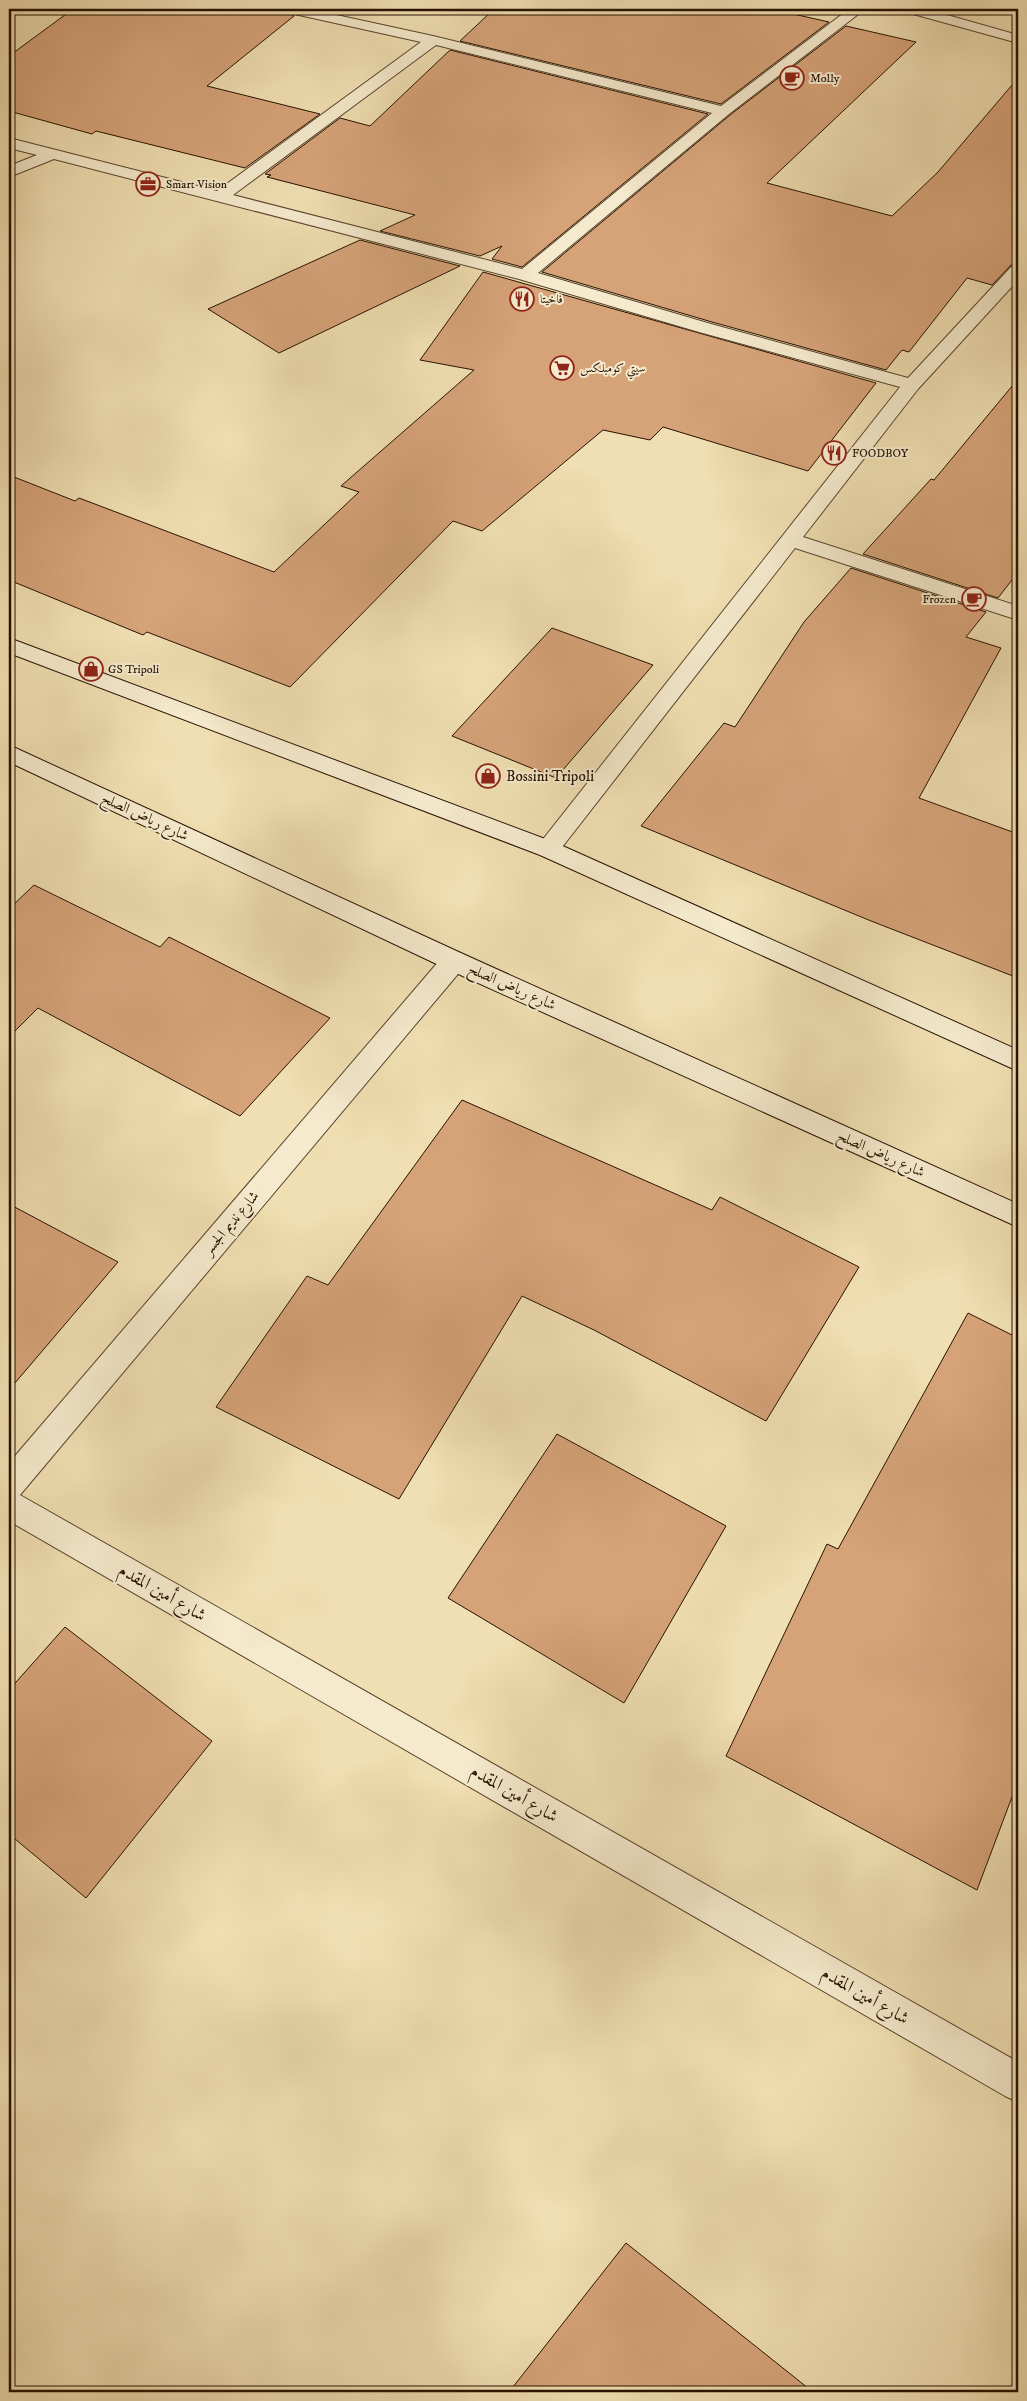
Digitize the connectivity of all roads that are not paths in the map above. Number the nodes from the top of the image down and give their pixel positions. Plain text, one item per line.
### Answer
1 (290, 9) edge
2 (858, 9) edge
3 (912, 9) edge
4 (1018, 39) edge
5 (433, 40) junction
6 (724, 111) junction
7 (9, 143) edge
8 (50, 155) junction
9 (9, 172) edge
10 (220, 196) junction
11 (1018, 270) edge
12 (525, 274) junction
13 (912, 385) junction
14 (792, 540) junction
15 (1018, 614) edge
16 (9, 645) edge
17 (9, 753) edge
18 (548, 849) junction
19 (454, 961) junction
20 (1018, 1061) edge
21 (1018, 1216) edge
22 (9, 1485) edge
23 (9, 1505) edge
24 (1018, 2083) edge

1 - 5 street
2 - 6 street
3 - 4 street
5 - 6 street
5 - 10 street
6 - 12 street
7 - 8 street
8 - 9 street
8 - 10 street
10 - 12 street
11 - 13 street
12 - 13 street
13 - 14 street
14 - 15 street
14 - 18 street
16 - 18 street
17 - 19 street, شارع رياض الصلح
18 - 20 street
19 - 21 street, شارع رياض الصلح
19 - 22 street, شارع نديم الجسر
23 - 24 street, شارع أمين المقدم

